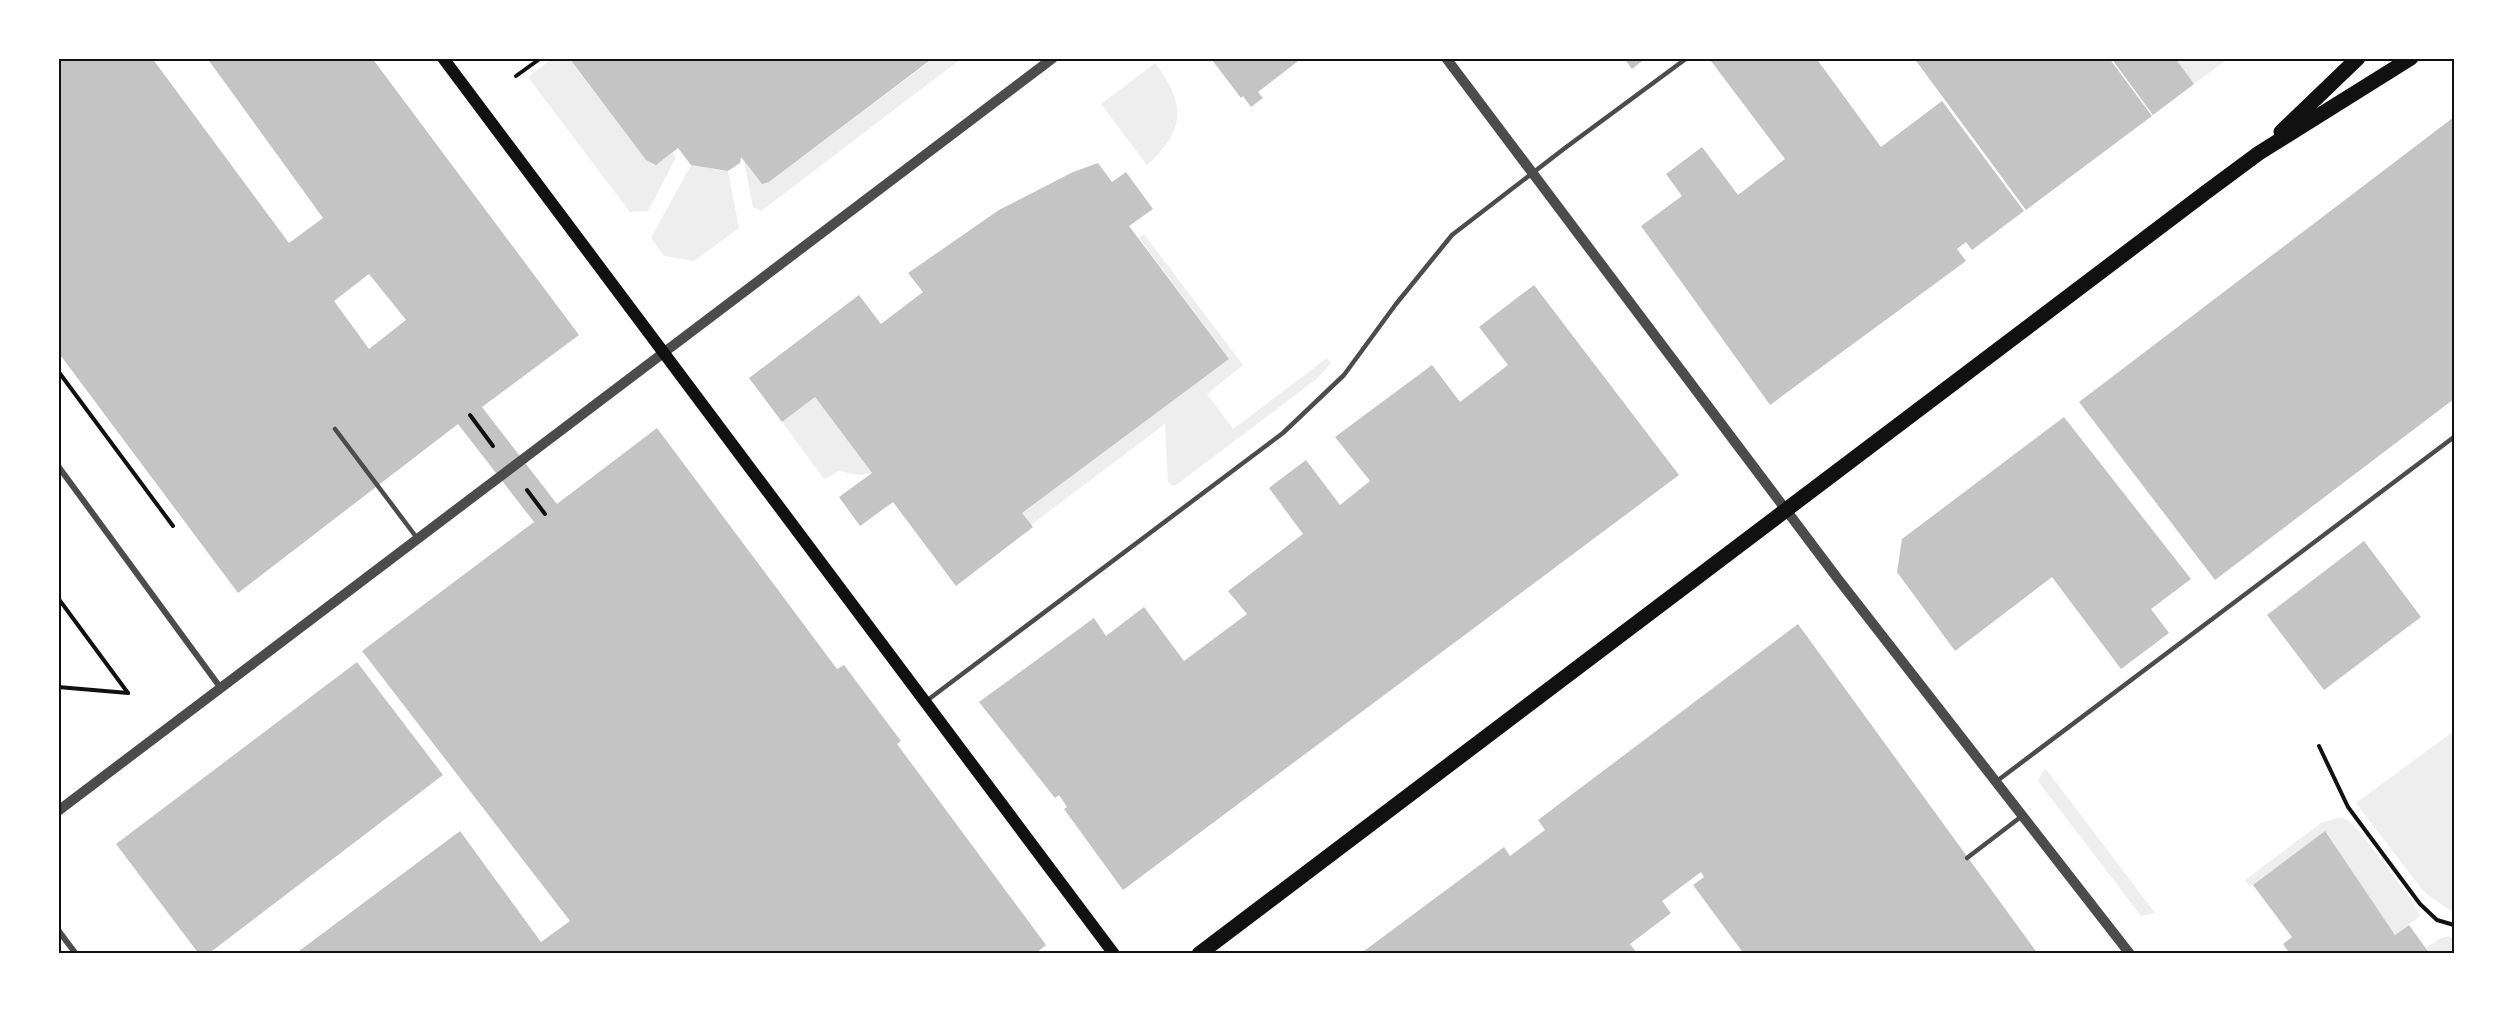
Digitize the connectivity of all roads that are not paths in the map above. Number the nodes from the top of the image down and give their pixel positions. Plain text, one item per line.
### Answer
1 (443, 58) edge
2 (1053, 58) edge
3 (1446, 58) edge
4 (1687, 58) edge
5 (2358, 58) edge
6 (2411, 58) edge
7 (2259, 153) junction
8 (1531, 174) junction
9 (664, 352) junction
10 (335, 429) dead end
11 (2454, 437) edge
12 (58, 466) edge
13 (1786, 510) junction
14 (417, 538) junction
15 (220, 687) junction
16 (925, 702) junction
17 (1995, 783) junction
18 (58, 811) edge
19 (2022, 816) junction
20 (1967, 858) dead end
21 (58, 930) edge
22 (76, 954) edge
23 (1114, 954) edge
24 (1198, 954) edge
25 (2130, 954) edge

1 - 9 main road
2 - 9 street
3 - 8 street
4 - 8 lane
5 - 7 main road
6 - 7 main road
7 - 13 main road
8 - 13 street
8 - 16 lane
9 - 14 street
9 - 16 main road
10 - 14 lane
11 - 17 lane
12 - 15 street
13 - 17 street
13 - 24 main road
14 - 15 street
15 - 18 street
16 - 23 main road
17 - 19 street
19 - 20 lane
19 - 25 street
21 - 22 street

